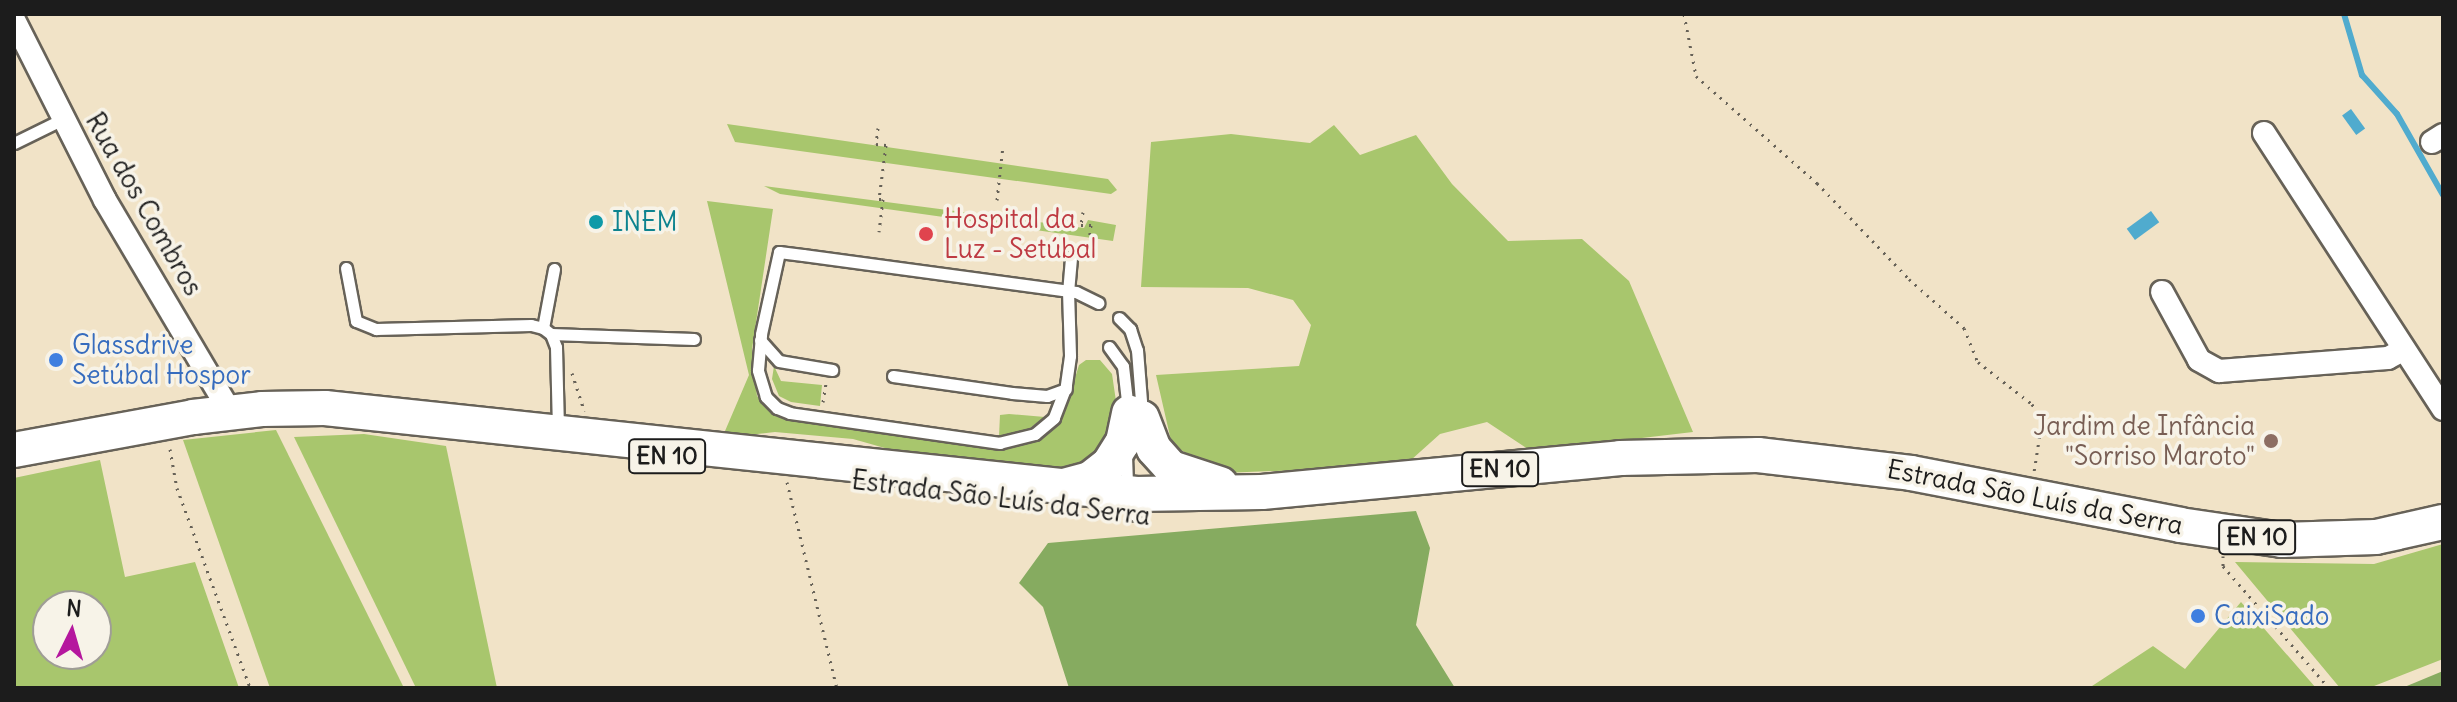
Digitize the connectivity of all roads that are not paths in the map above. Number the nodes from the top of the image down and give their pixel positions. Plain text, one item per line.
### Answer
1 (14, 20) edge
2 (63, 119) junction
3 (2264, 133) dead end
4 (14, 143) edge
5 (1071, 258) dead end
6 (346, 268) dead end
7 (554, 269) dead end
8 (1068, 291) junction
9 (2162, 292) dead end
10 (1099, 303) dead end
11 (1119, 318) dead end
12 (547, 331) junction
13 (694, 339) dead end
14 (760, 340) junction
15 (1083, 344) dead end
16 (1109, 347) dead end
17 (2404, 349) junction
18 (1070, 356) junction
19 (830, 369) road end
20 (893, 376) dead end
21 (1066, 389) junction
22 (2443, 409) edge
23 (379, 412) junction
24 (231, 413) junction
25 (1136, 415) junction
26 (571, 423) junction
27 (14, 450) edge
28 (1864, 466) junction
29 (1057, 487) junction
30 (1137, 490) junction
31 (1288, 490) junction
32 (2443, 522) edge

1 - 2 street, Rua dos Combros
2 - 4 lane
2 - 24 street, Rua dos Combros
3 - 17 street
5 - 8 lane
6 - 12 lane
7 - 12 lane
8 - 10 lane
8 - 14 lane
8 - 18 lane
9 - 17 street
11 - 25 lane
12 - 13 lane
12 - 26 lane
14 - 19 lane
14 - 21 lane
15 - 18 lane
16 - 25 lane
17 - 22 street
18 - 21 lane
20 - 21 lane
23 - 24 main road, Estrada São Luís da Serra / EN 10
23 - 26 main road, Estrada São Luís da Serra / EN 10
23 - 30 main road, Estrada São Luís da Serra / EN 10
24 - 27 main road, Estrada São Luís da Serra / EN 10
25 - 29 main road
25 - 30 lane
25 - 30 lane
25 - 31 main road
26 - 29 main road, Estrada São Luís da Serra / EN 10
28 - 30 main road, Estrada São Luís da Serra / EN 10
28 - 31 main road, Estrada São Luís da Serra / EN 10
28 - 32 main road, Estrada São Luís da Serra / EN 10
29 - 30 main road, Estrada São Luís da Serra / EN 10
30 - 31 main road, Estrada São Luís da Serra / EN 10

